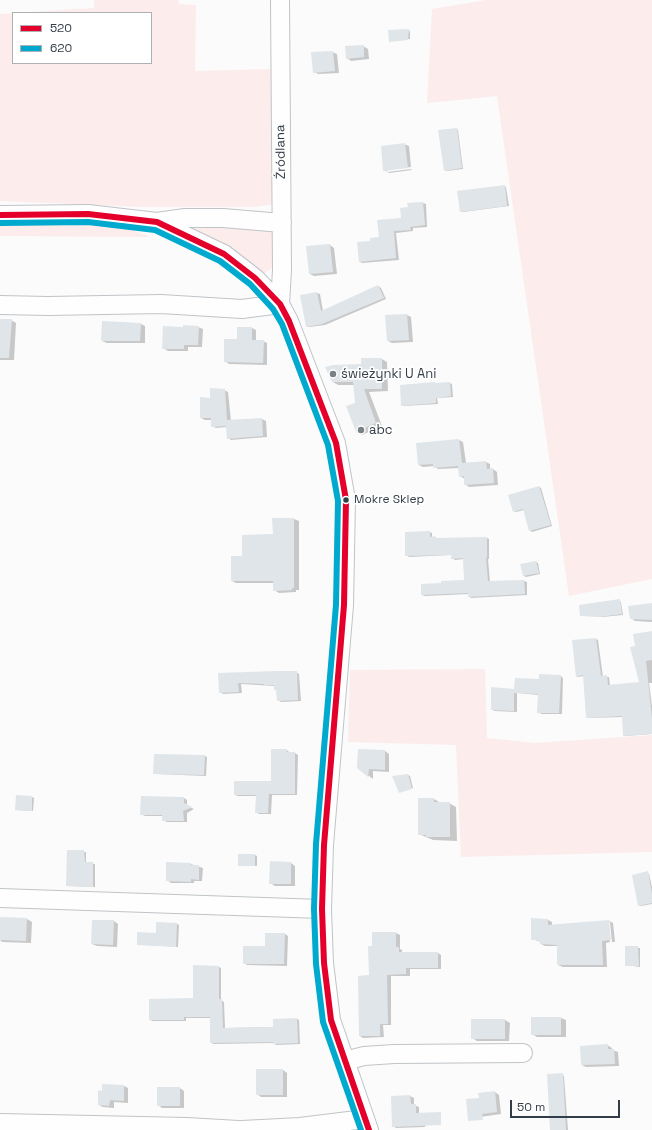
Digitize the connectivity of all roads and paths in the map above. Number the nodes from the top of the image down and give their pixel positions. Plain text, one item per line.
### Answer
1 (280, 0) edge
2 (0, 215) edge
3 (157, 222) junction
4 (282, 223) junction
5 (280, 304) junction
6 (0, 305) edge
7 (0, 898) edge
8 (322, 909) junction
9 (523, 1053) dead end
10 (345, 1061) junction
11 (0, 1123) edge
12 (367, 1125) edge
13 (238, 1130) edge
14 (242, 1130) edge

1 - 4 street, Źródlana
2 - 3 street
3 - 4 street
3 - 5 street
4 - 5 street, Źródlana
5 - 6 street
5 - 8 street
7 - 8 street
8 - 10 street
9 - 10 street
10 - 12 street
11 - 13 street
12 - 14 street

